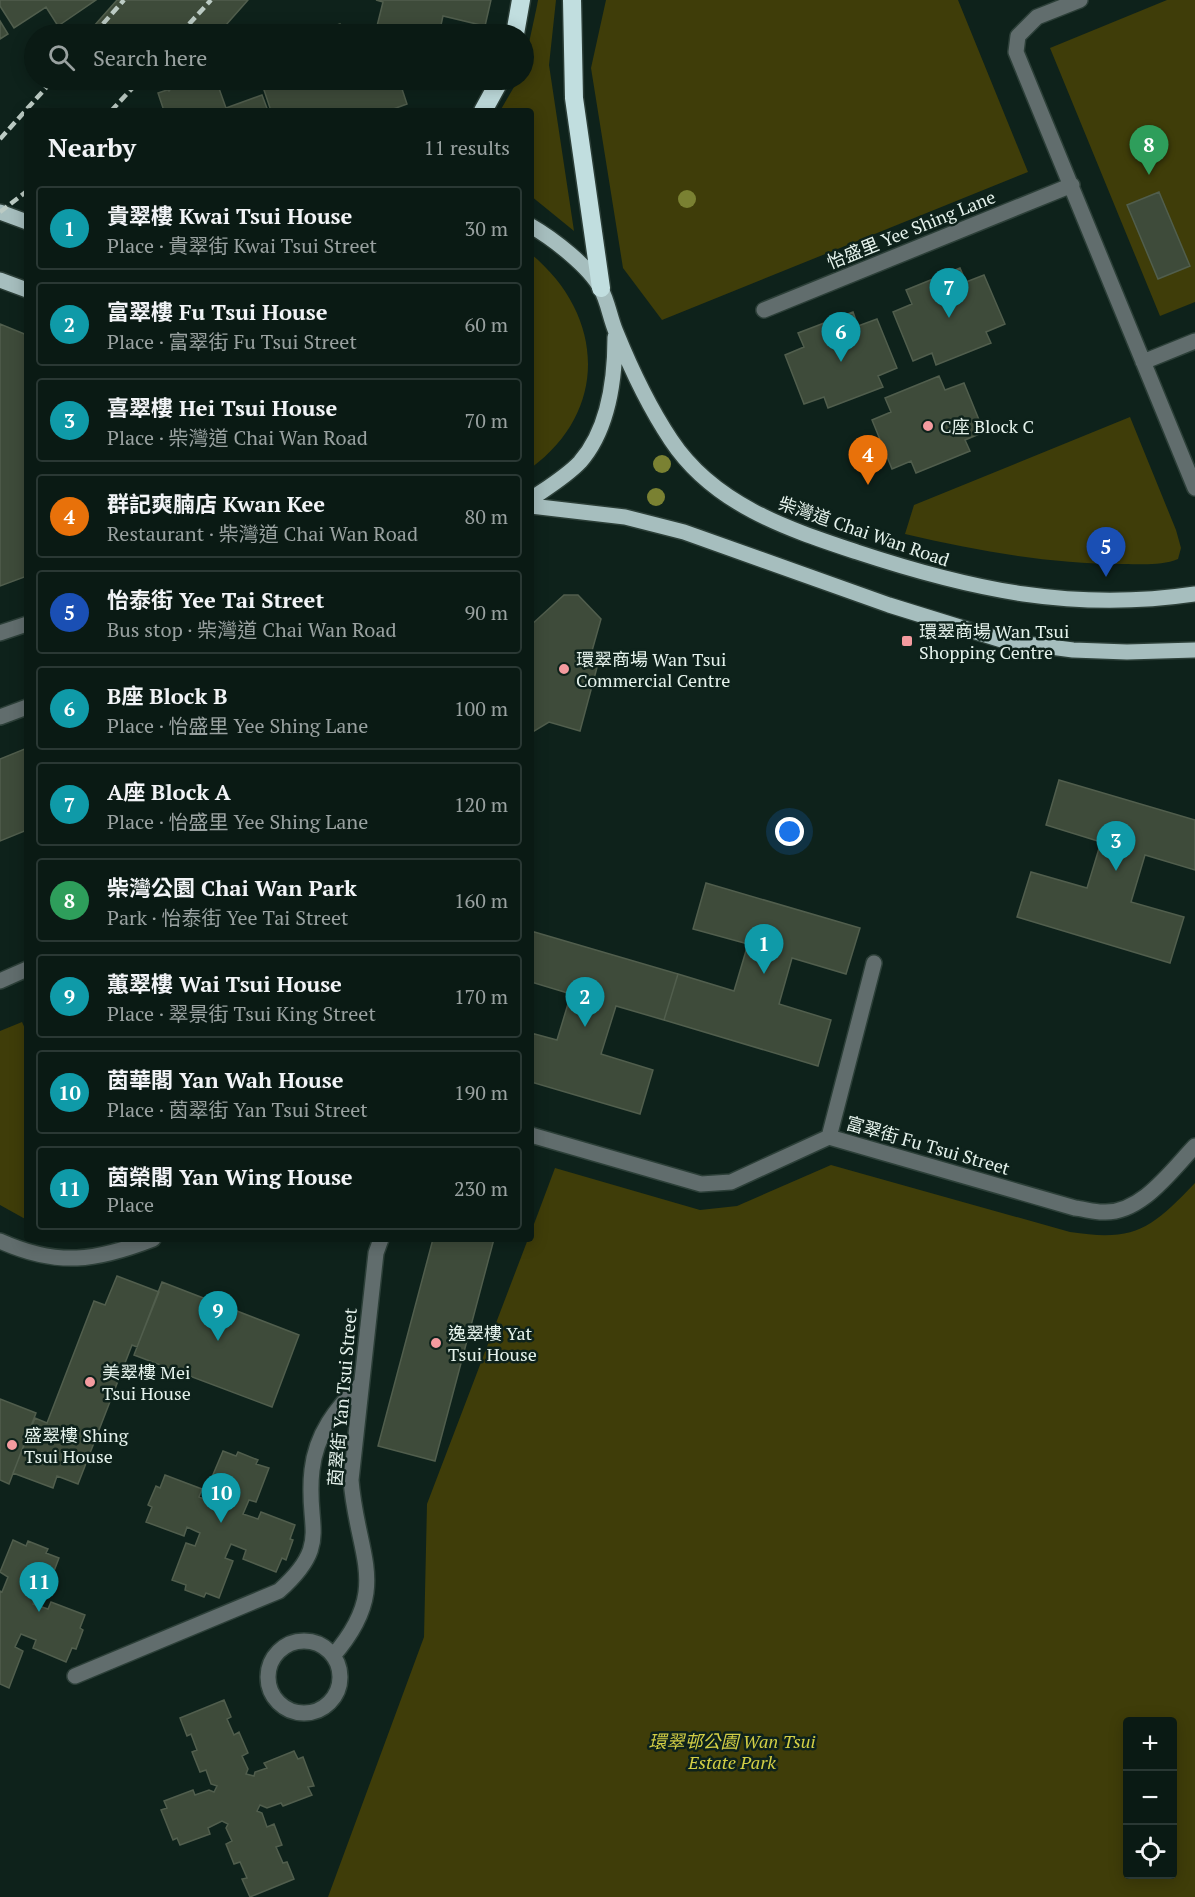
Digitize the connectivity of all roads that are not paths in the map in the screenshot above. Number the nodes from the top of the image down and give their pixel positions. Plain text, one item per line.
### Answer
1 (521, 0) edge
2 (572, 0) edge
3 (1080, 0) edge
4 (517, 24) edge
5 (495, 90) edge
6 (485, 108) edge
7 (1072, 185) junction
8 (0, 212) edge
9 (24, 221) edge
10 (534, 228) edge
11 (0, 280) edge
12 (601, 288) junction
13 (24, 289) edge
14 (764, 310) dead end
15 (615, 331) junction
16 (1195, 341) edge
17 (1143, 362) junction
18 (1195, 488) edge
19 (534, 497) edge
20 (534, 506) edge
21 (1195, 594) edge
22 (24, 625) edge
23 (0, 633) edge
24 (1195, 650) edge
25 (24, 708) edge
26 (0, 717) edge
27 (874, 963) dead end
28 (24, 970) edge
29 (0, 981) edge
30 (534, 1136) edge
31 (829, 1137) junction
32 (1195, 1146) edge
33 (0, 1241) edge
34 (144, 1242) edge
35 (380, 1242) edge
36 (361, 1384) junction
37 (333, 1656) junction
38 (75, 1676) dead end

1 - 4 highway
2 - 12 highway
3 - 7 street
5 - 6 highway
7 - 14 street, 怡盛里 Yee Shing Lane
7 - 17 street
8 - 9 main road
10 - 12 main road, 柴灣道 Chai Wan Road
11 - 13 main road
12 - 15 main road, 柴灣道 Chai Wan Road
15 - 19 main road, 柴灣道 Chai Wan Road
15 - 21 main road, 柴灣道 Chai Wan Road
16 - 17 street
17 - 18 street
20 - 24 main road
22 - 23 street
25 - 26 street
27 - 31 street
28 - 29 street
30 - 31 street, 富翠街 Fu Tsui Street
31 - 32 street, 富翠街 Fu Tsui Street
33 - 34 street
35 - 36 street, 茵翠街 Yan Tsui Street
36 - 37 street, 茵翠街 Yan Tsui Street
36 - 38 street
37 - 37 street

